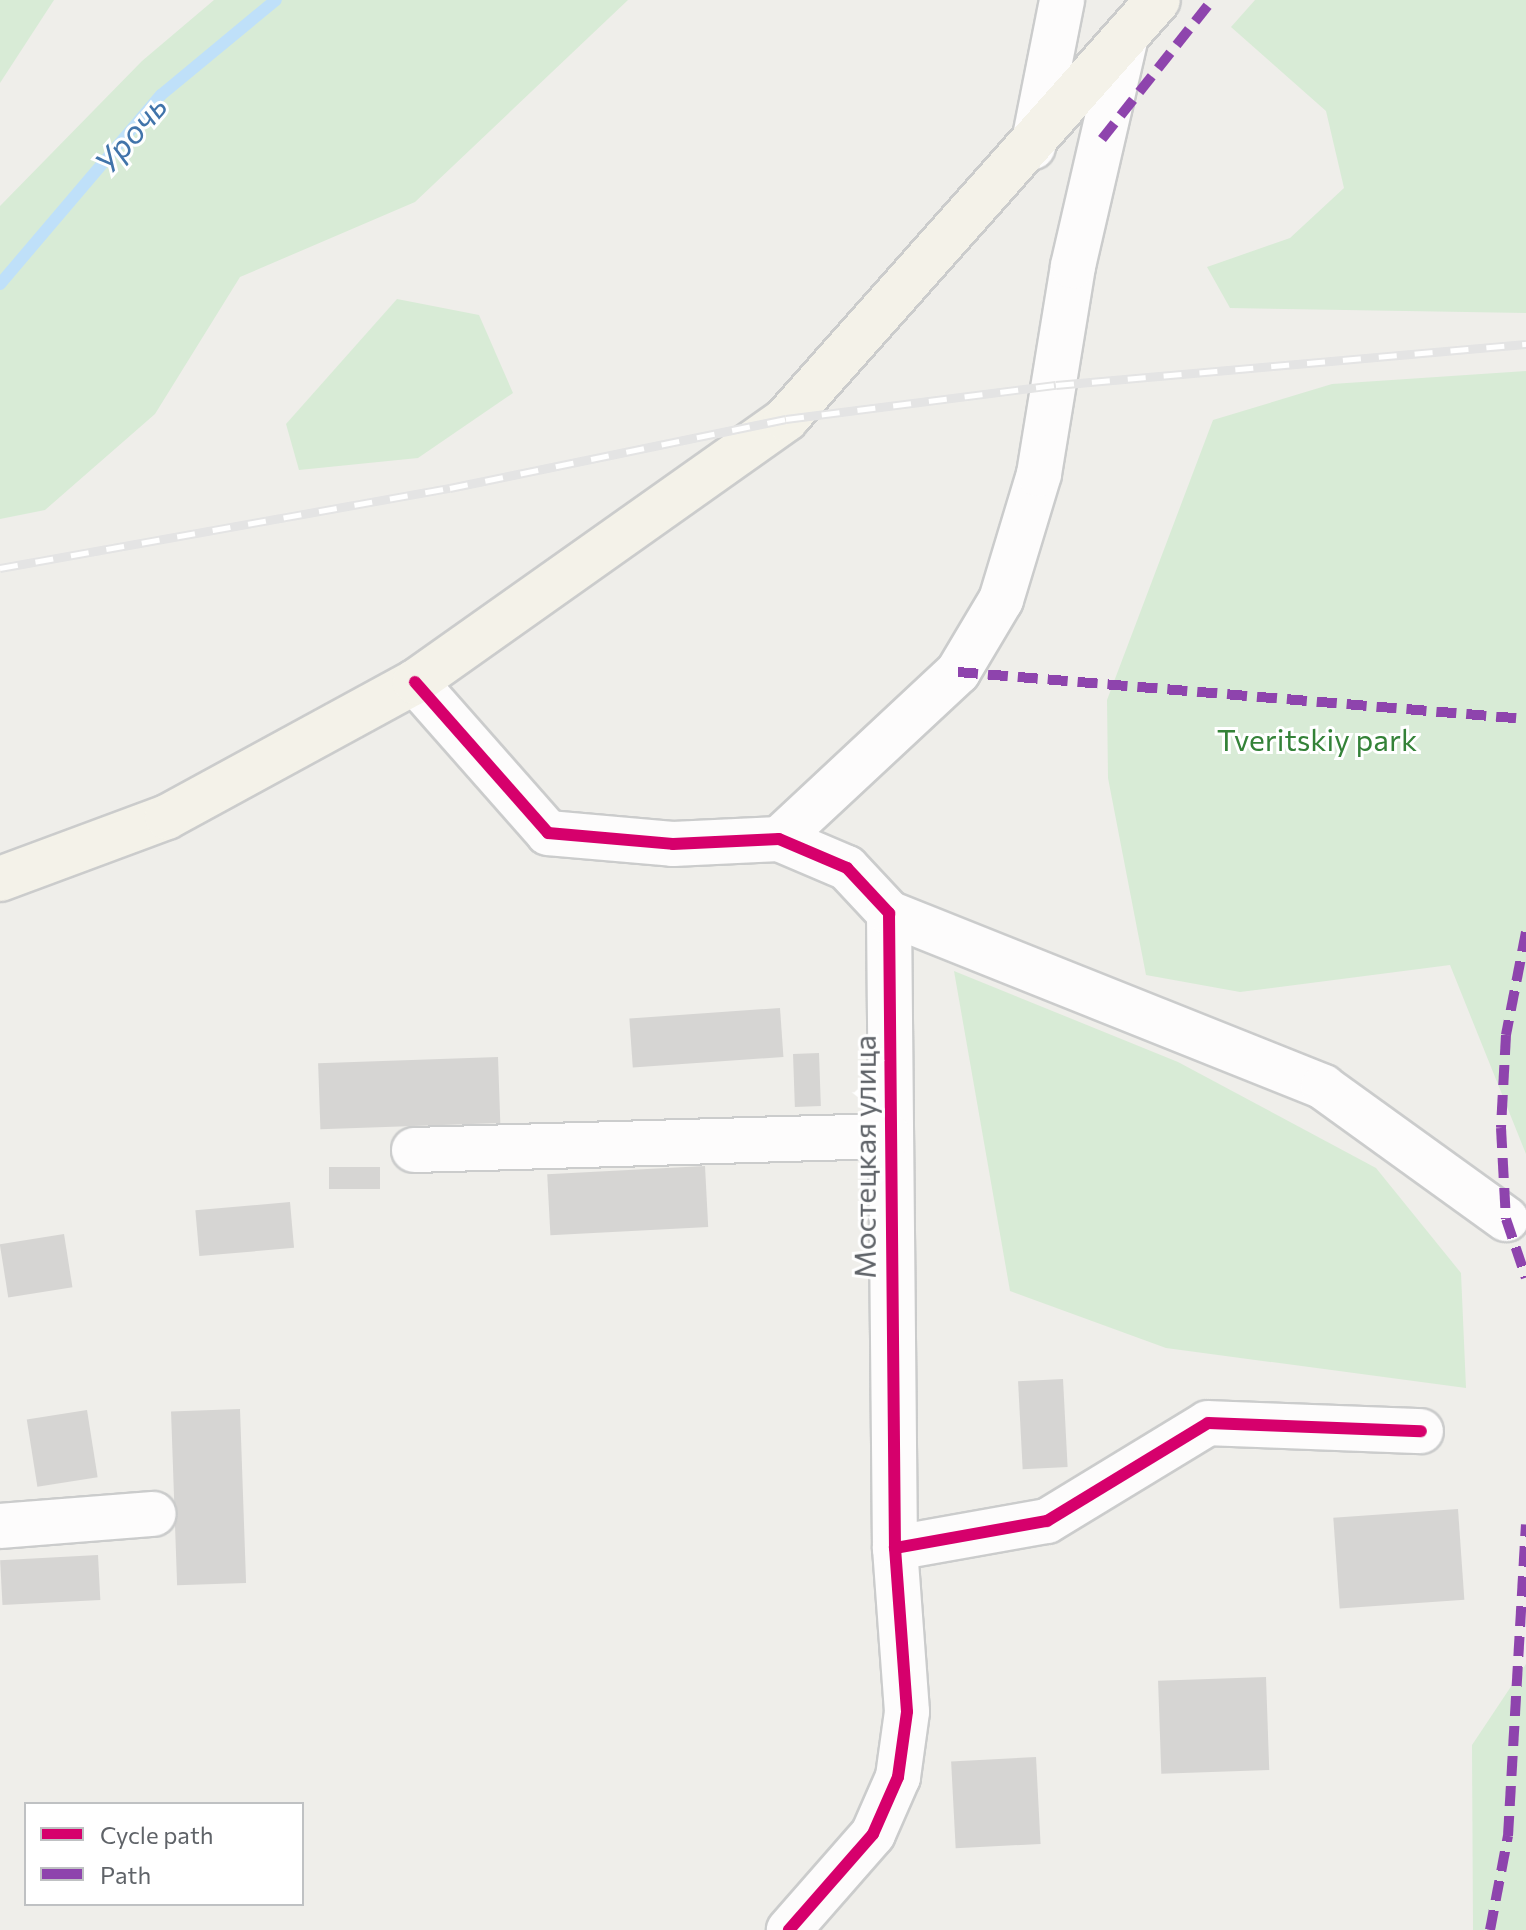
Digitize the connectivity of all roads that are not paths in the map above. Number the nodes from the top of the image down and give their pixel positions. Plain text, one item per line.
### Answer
1 (1062, 0) edge
2 (1158, 0) edge
3 (1125, 40) junction
4 (1033, 147) junction
5 (415, 682) junction
6 (779, 839) junction
7 (0, 879) edge
8 (889, 913) junction
9 (889, 1136) junction
10 (414, 1150) dead end
11 (1506, 1219) dead end
12 (1421, 1431) dead end
13 (154, 1514) dead end
14 (0, 1526) edge
15 (895, 1548) junction
16 (789, 1930) edge

1 - 4 street
2 - 3 main road
3 - 4 main road
3 - 6 street
4 - 5 main road
5 - 6 street
5 - 7 main road
6 - 8 street
8 - 9 street, Мостецкая улица
8 - 11 street
9 - 10 street
9 - 15 street, Мостецкая улица
12 - 15 street
13 - 14 street
15 - 16 street, Мостецкая улица

